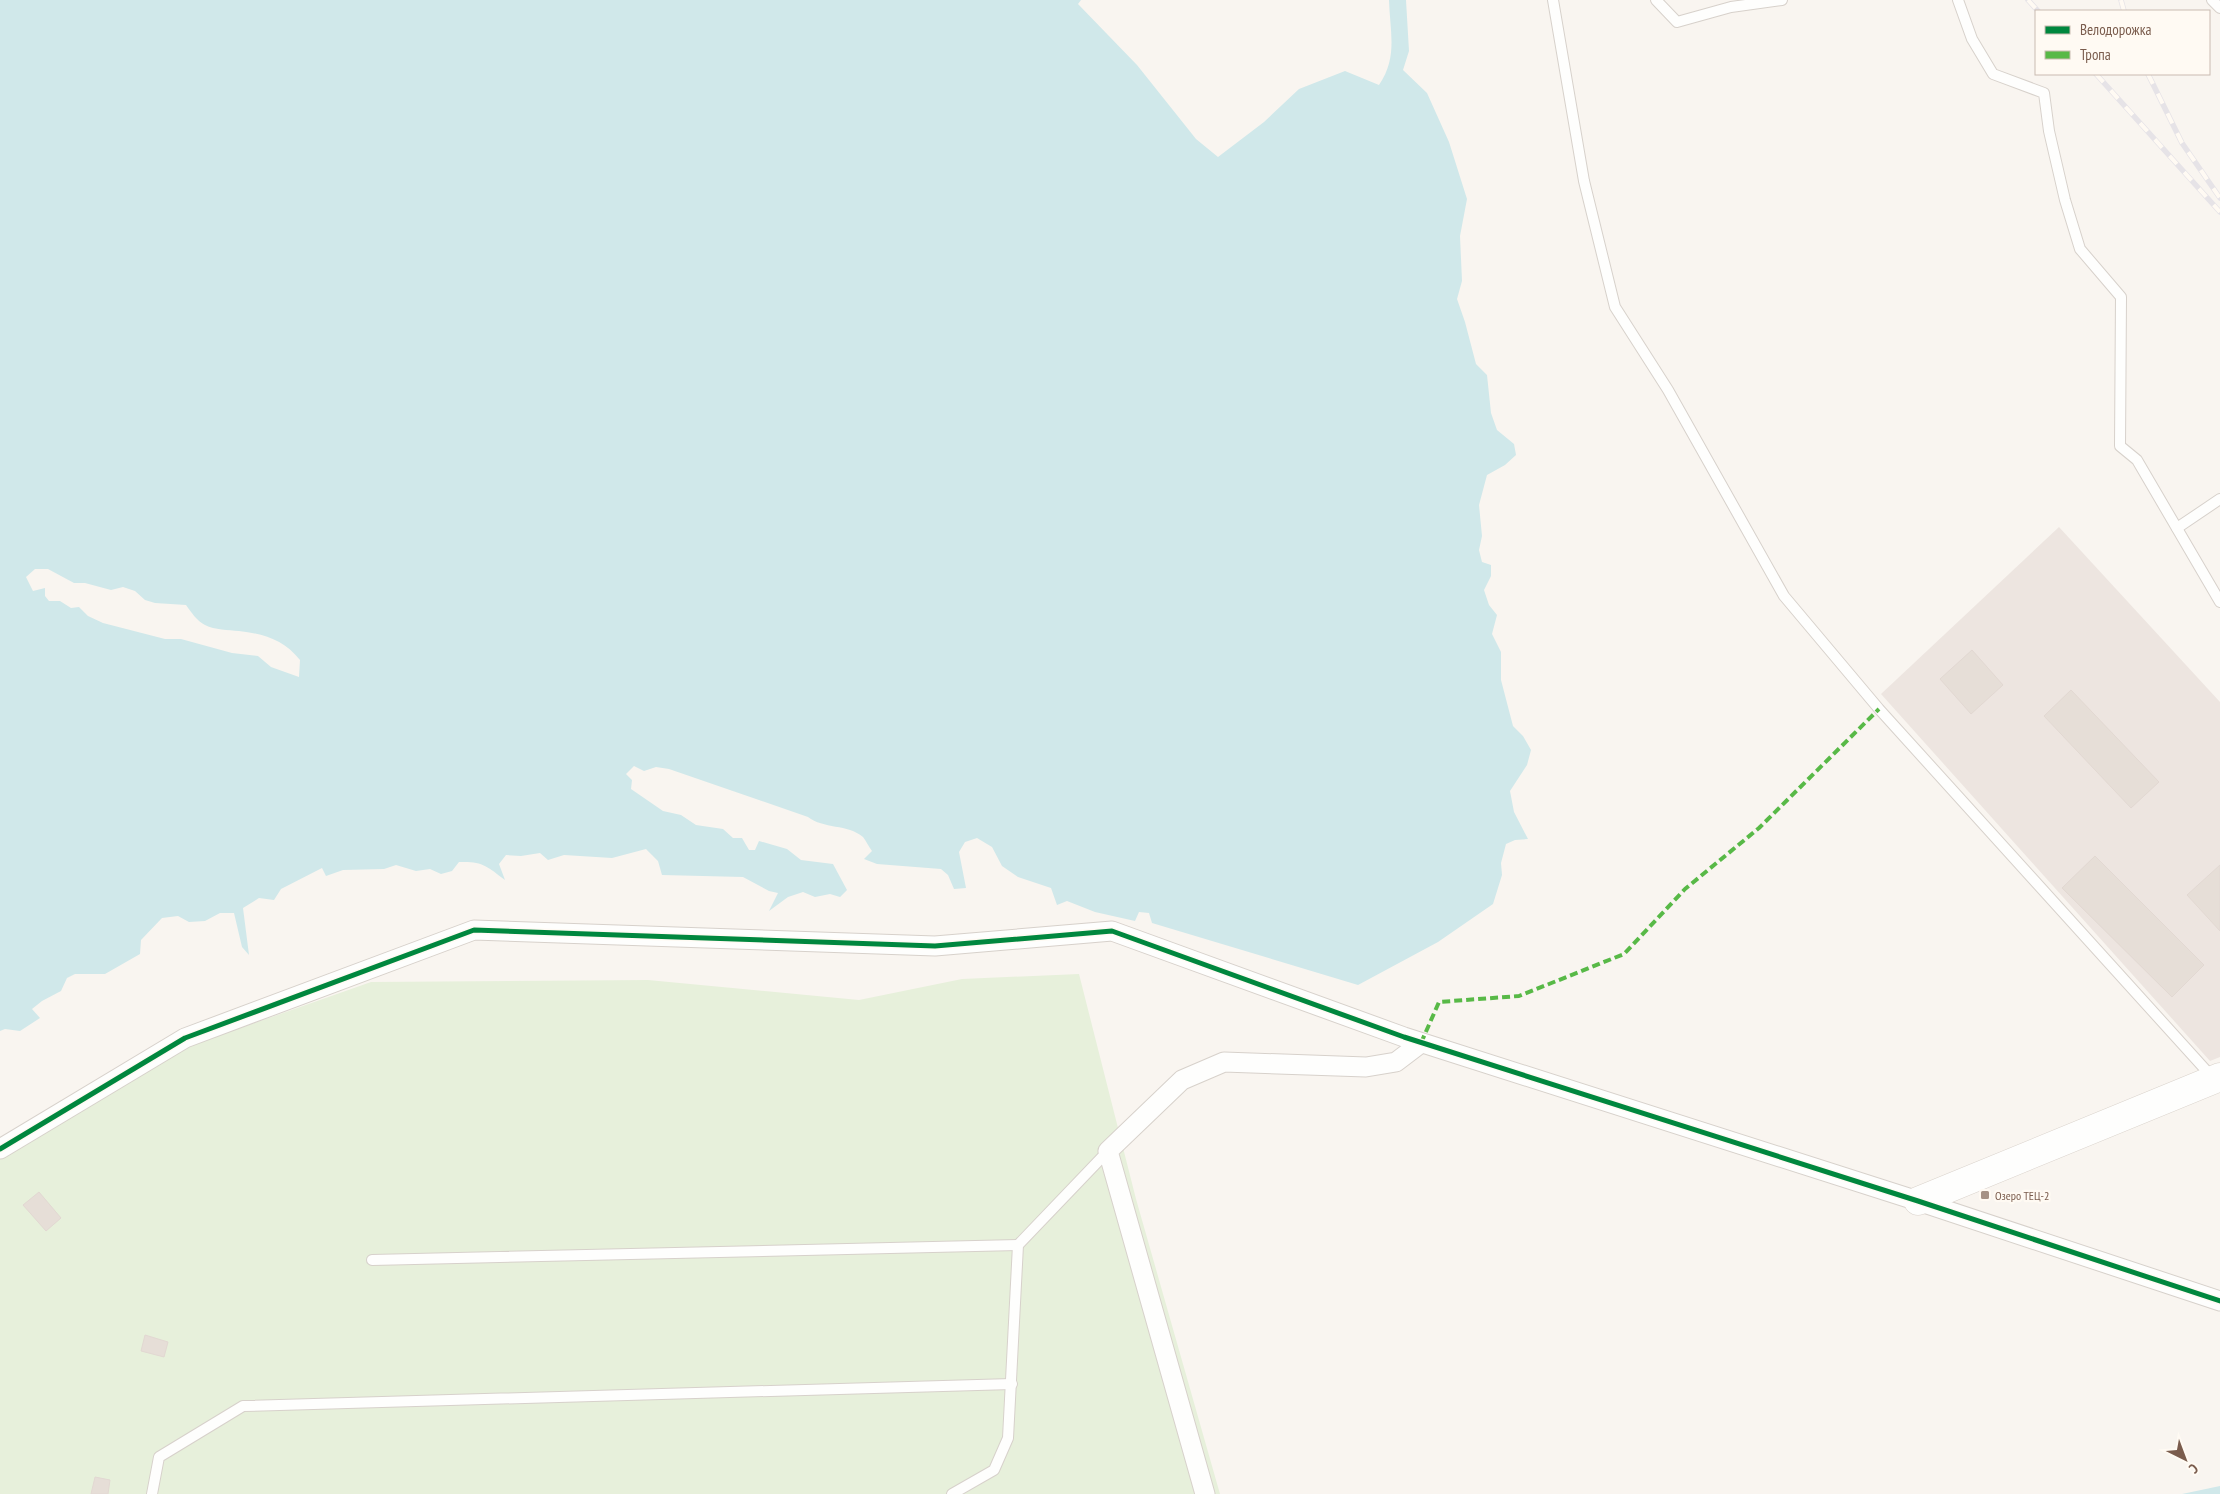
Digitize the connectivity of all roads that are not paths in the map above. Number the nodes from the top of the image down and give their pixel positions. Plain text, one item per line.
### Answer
1 (1554, 0) edge
2 (1656, 0) edge
3 (1782, 0) edge
4 (1958, 0) edge
5 (2212, 0) edge
6 (2220, 8) edge
7 (2220, 499) edge
8 (2177, 528) junction
9 (2220, 602) edge
10 (1421, 1043) junction
11 (2217, 1078) edge
12 (0, 1149) edge
13 (1108, 1151) junction
14 (1918, 1201) junction
15 (1018, 1245) junction
16 (372, 1260) dead end
17 (2220, 1302) edge
18 (1012, 1384) junction
19 (152, 1494) edge
20 (952, 1494) edge
21 (1205, 1494) edge

1 - 11 lane
2 - 3 lane
4 - 8 lane
5 - 6 lane
7 - 8 lane
8 - 9 lane
10 - 12 street
10 - 13 street
10 - 14 street
11 - 14 street
13 - 15 lane
13 - 21 street
14 - 17 street
15 - 16 lane
15 - 18 lane
18 - 19 lane
18 - 20 lane

